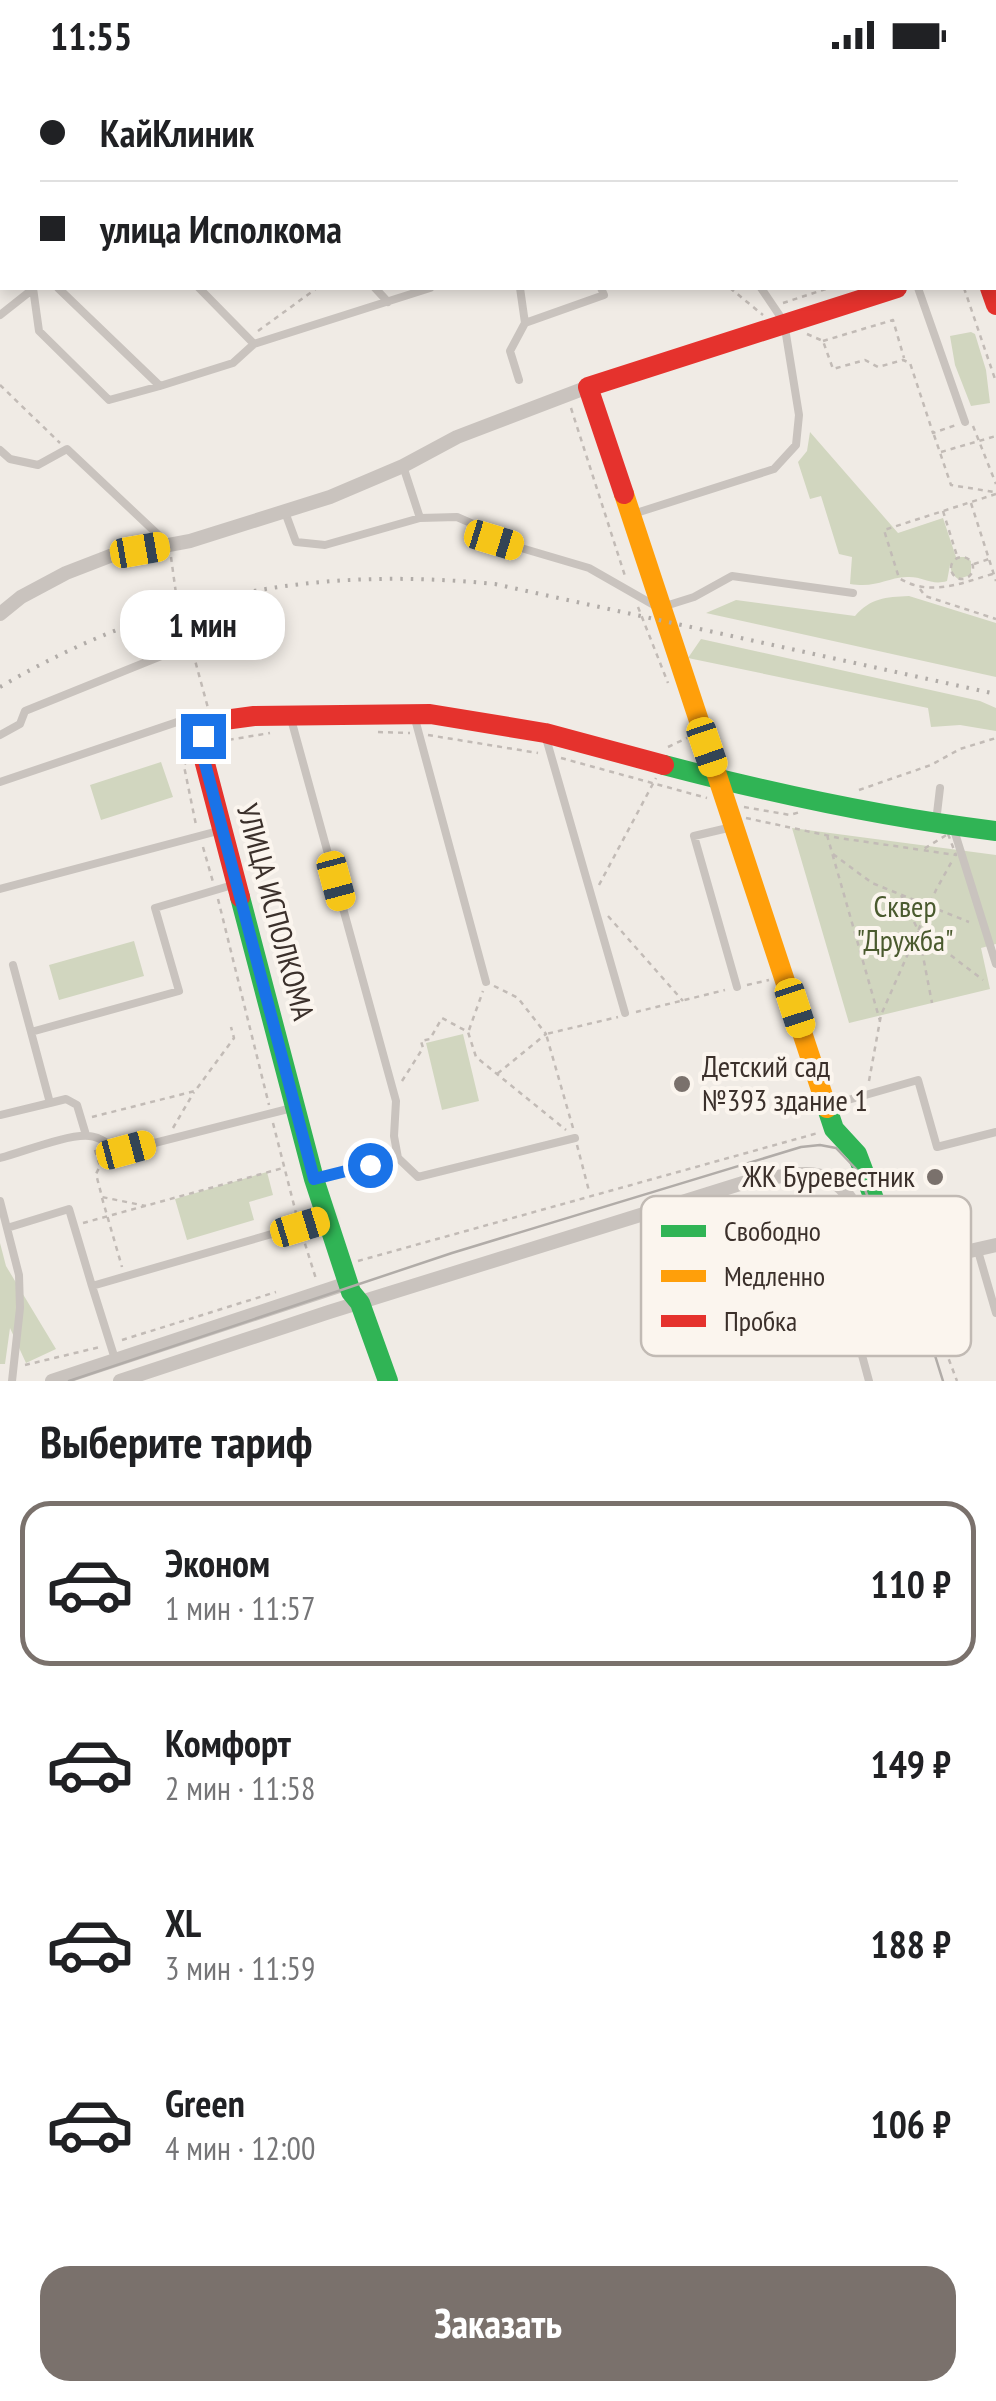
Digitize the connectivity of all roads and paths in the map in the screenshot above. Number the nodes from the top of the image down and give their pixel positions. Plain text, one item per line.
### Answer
1 (31, 290) edge
2 (33, 290) edge
3 (60, 290) edge
4 (201, 290) edge
5 (316, 290) edge
6 (377, 290) edge
7 (424, 290) edge
8 (520, 290) edge
9 (602, 290) edge
10 (732, 290) edge
11 (762, 290) edge
12 (825, 290) edge
13 (889, 290) edge
14 (919, 290) edge
15 (965, 290) edge
16 (388, 302) junction
17 (757, 311) junction
18 (779, 314) junction
19 (0, 315) edge
20 (525, 324) junction
21 (252, 341) junction
22 (822, 341) junction
23 (905, 361) junction
24 (520, 380) dead end
25 (996, 382) edge
26 (0, 385) edge
27 (160, 386) junction
28 (588, 387) junction
29 (567, 395) junction
30 (965, 422) junction
31 (933, 433) junction
32 (996, 436) edge
33 (980, 441) junction
34 (67, 449) junction
35 (0, 450) edge
36 (940, 453) junction
37 (404, 466) junction
38 (996, 484) edge
39 (996, 493) edge
40 (971, 502) junction
41 (943, 511) junction
42 (286, 512) junction
43 (630, 515) junction
44 (420, 518) junction
45 (169, 545) junction
46 (957, 558) junction
47 (989, 560) junction
48 (972, 565) junction
49 (995, 573) edge
50 (966, 580) junction
51 (996, 581) edge
52 (919, 588) junction
53 (630, 592) junction
54 (853, 592) dead end
55 (660, 608) junction
56 (0, 614) edge
57 (996, 619) edge
58 (650, 632) dead end
59 (191, 644) dead end
60 (292, 722) junction
61 (214, 723) junction
62 (417, 724) junction
63 (366, 732) dead end
64 (545, 733) junction
65 (0, 735) edge
66 (996, 738) edge
67 (551, 755) junction
68 (188, 757) dead end
69 (718, 779) junction
70 (0, 782) edge
71 (940, 788) dead end
72 (857, 790) dead end
73 (803, 811) dead end
74 (732, 815) junction
75 (944, 824) junction
76 (222, 830) junction
77 (996, 830) edge
78 (199, 835) junction
79 (827, 835) junction
80 (922, 850) junction
81 (958, 852) junction
82 (832, 854) junction
83 (236, 884) junction
84 (0, 888) edge
85 (215, 890) junction
86 (900, 895) junction
87 (592, 898) junction
88 (929, 906) junction
89 (969, 922) dead end
90 (918, 930) junction
91 (996, 964) edge
92 (13, 965) dead end
93 (785, 976) junction
94 (983, 980) dead end
95 (486, 982) junction
96 (737, 987) junction
97 (683, 1000) junction
98 (932, 1003) dead end
99 (624, 1012) dead end
100 (880, 1021) junction
101 (232, 1027) dead end
102 (31, 1032) junction
103 (468, 1032) junction
104 (546, 1034) junction
105 (497, 1074) junction
106 (195, 1090) junction
107 (394, 1094) junction
108 (866, 1095) junction
109 (50, 1103) junction
110 (827, 1106) junction
111 (295, 1107) junction
112 (271, 1113) junction
113 (0, 1115) edge
114 (834, 1129) junction
115 (996, 1132) edge
116 (89, 1136) junction
117 (575, 1138) junction
118 (166, 1140) junction
119 (0, 1158) edge
120 (398, 1158) junction
121 (284, 1167) junction
122 (314, 1179) junction
123 (590, 1194) junction
124 (102, 1196) junction
125 (705, 1196) edge
126 (850, 1196) edge
127 (876, 1196) edge
128 (0, 1201) edge
129 (146, 1206) junction
130 (108, 1216) junction
131 (641, 1216) edge
132 (326, 1218) junction
133 (74, 1226) junction
134 (300, 1227) junction
135 (7, 1228) junction
136 (996, 1245) edge
137 (978, 1250) junction
138 (971, 1251) edge
139 (345, 1274) junction
140 (125, 1276) junction
141 (92, 1286) junction
142 (278, 1291) dead end
143 (360, 1303) junction
144 (996, 1313) edge
145 (110, 1344) junction
146 (862, 1356) edge
147 (946, 1356) edge
148 (116, 1361) junction
149 (15, 1367) junction
150 (12, 1381) edge
151 (52, 1381) edge
152 (120, 1381) edge
153 (388, 1381) edge
154 (869, 1381) edge
155 (957, 1381) edge

1 - 19 lane
2 - 27 lane
3 - 27 lane
4 - 21 lane
5 - 21 path
6 - 16 lane
7 - 16 lane
8 - 20 lane
9 - 20 lane
10 - 17 path
11 - 18 lane
12 - 18 path
13 - 18 street
14 - 30 lane
15 - 25 path
16 - 21 lane
17 - 18 path
17 - 18 path
18 - 22 path
18 - 28 street
18 - 43 lane
20 - 24 lane
21 - 27 lane
22 - 23 path
22 - 23 path
23 - 31 path
26 - 34 path
28 - 29 street
28 - 43 street
29 - 37 street
29 - 53 path
30 - 31 path
30 - 33 path
31 - 36 path
32 - 33 path
33 - 36 path
33 - 38 path
34 - 35 lane
34 - 45 lane
36 - 39 path
37 - 42 street
37 - 44 lane
39 - 40 path
40 - 41 path
40 - 47 path
41 - 46 path
41 - 52 path
42 - 44 lane
42 - 45 street
43 - 55 street
44 - 53 lane
45 - 56 street
46 - 48 path
46 - 50 path
47 - 48 path
47 - 49 path
48 - 50 path
49 - 50 path
49 - 51 path
50 - 52 path
52 - 57 path
53 - 55 lane
53 - 58 path
54 - 55 lane
55 - 69 street
59 - 65 lane
60 - 61 street
60 - 61 path
60 - 62 street
60 - 107 lane
61 - 70 lane
61 - 76 street, УЛИЦА ИСПОЛКОМА
62 - 63 path
62 - 64 street
62 - 67 path
62 - 95 lane
64 - 67 lane
64 - 69 street
66 - 72 path
67 - 74 path
67 - 87 lane
68 - 78 path
69 - 74 street
69 - 75 street
71 - 75 lane
73 - 74 path
74 - 79 path
74 - 93 street
74 - 96 lane
75 - 77 street
75 - 81 lane
76 - 78 lane
76 - 83 street, УЛИЦА ИСПОЛКОМА
78 - 84 lane
78 - 85 path
79 - 80 path
79 - 82 path
80 - 81 path
80 - 81 path
81 - 88 path
81 - 91 lane
82 - 86 path
82 - 100 path
83 - 85 lane
83 - 111 street, УЛИЦА ИСПОЛКОМА
85 - 102 lane
85 - 112 path
86 - 88 path
86 - 90 path
87 - 97 path
87 - 99 lane
88 - 89 path
88 - 90 path
90 - 94 path
90 - 98 path
90 - 100 path
92 - 102 lane
93 - 96 path
93 - 110 street
95 - 103 path
95 - 104 path
96 - 97 path
97 - 104 path
100 - 108 path
101 - 106 path
102 - 109 lane
103 - 105 path
103 - 107 path
104 - 105 path
104 - 117 path
105 - 117 path
106 - 116 path
106 - 118 path
107 - 120 lane
108 - 110 lane
108 - 115 lane
109 - 113 lane
109 - 116 lane
110 - 114 street
111 - 112 lane
111 - 122 street, УЛИЦА ИСПОЛКОМА
112 - 118 lane
112 - 121 path
114 - 123 path
114 - 127 street
116 - 118 lane
116 - 119 lane
116 - 124 path
117 - 120 lane
117 - 123 path
120 - 122 lane
121 - 129 path
121 - 134 path
122 - 132 street, УЛИЦА ИСПОЛКОМА
123 - 139 path
124 - 129 path
124 - 130 path
125 - 126 street
128 - 135 lane
129 - 130 path
130 - 133 path
130 - 140 path
131 - 143 street
132 - 134 lane
132 - 139 street, УЛИЦА ИСПОЛКОМА
133 - 135 lane
133 - 141 lane
134 - 139 path
134 - 140 lane
135 - 149 lane
136 - 137 street
137 - 138 street
137 - 144 lane
139 - 143 street, УЛИЦА ИСПОЛКОМА
139 - 148 street
140 - 141 lane
141 - 145 lane
142 - 145 path
143 - 152 street
143 - 153 street, УЛИЦА ИСПОЛКОМА
145 - 148 lane
145 - 149 path
146 - 154 lane
147 - 155 path
148 - 151 street
149 - 150 lane

